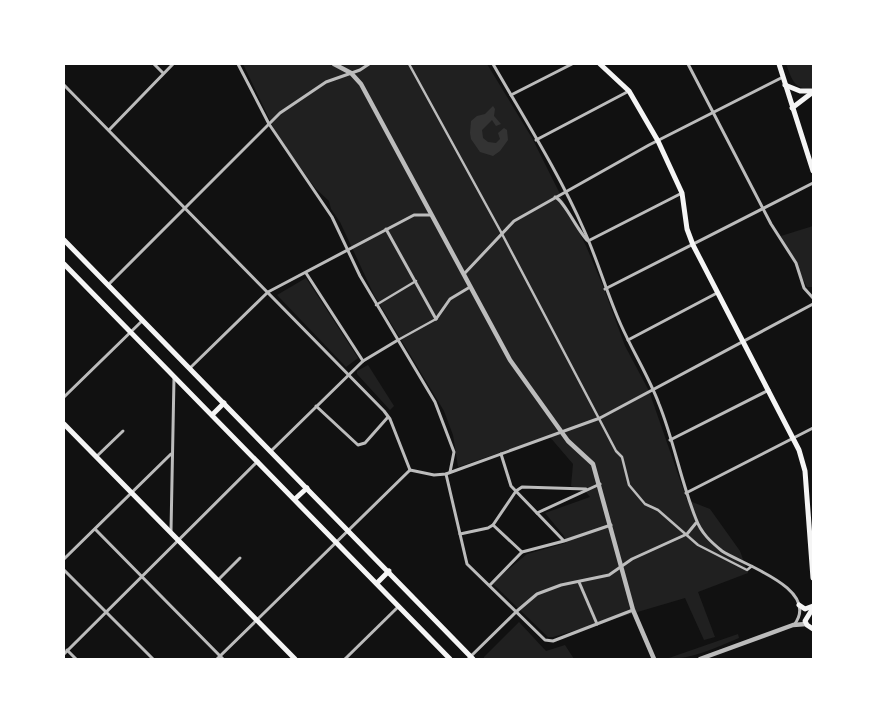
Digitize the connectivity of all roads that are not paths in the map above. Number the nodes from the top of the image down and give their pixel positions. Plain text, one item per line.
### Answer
1 (154, 64) edge
2 (172, 64) edge
3 (238, 64) edge
4 (334, 64) edge
5 (369, 64) edge
6 (409, 64) edge
7 (493, 64) edge
8 (572, 64) edge
9 (600, 64) edge
10 (688, 64) edge
11 (779, 64) edge
12 (163, 73) junction
13 (350, 73) junction
14 (783, 77) junction
15 (64, 85) edge
16 (785, 85) junction
17 (629, 91) junction
18 (813, 91) edge
19 (511, 95) junction
20 (792, 108) junction
21 (713, 112) junction
22 (269, 124) junction
23 (109, 130) junction
24 (536, 140) junction
25 (658, 141) junction
26 (813, 172) edge
27 (813, 183) edge
28 (564, 191) junction
29 (682, 193) junction
30 (554, 197) junction
31 (185, 206) junction
32 (763, 208) junction
33 (430, 215) junction
34 (386, 229) junction
35 (501, 232) junction
36 (64, 240) edge
37 (588, 241) junction
38 (692, 245) junction
39 (348, 249) junction
40 (64, 264) edge
41 (306, 273) junction
42 (464, 274) junction
43 (416, 282) junction
44 (108, 286) junction
45 (470, 287) junction
46 (605, 289) junction
47 (268, 292) junction
48 (717, 293) junction
49 (813, 298) edge
50 (813, 304) edge
51 (376, 305) junction
52 (436, 319) junction
53 (142, 321) junction
54 (130, 332) junction
55 (398, 340) junction
56 (628, 340) junction
57 (742, 341) junction
58 (364, 361) junction
59 (190, 369) junction
60 (349, 375) junction
61 (174, 377) junction
62 (652, 389) junction
63 (769, 390) junction
64 (64, 397) edge
65 (224, 403) junction
66 (316, 406) junction
67 (212, 414) junction
68 (388, 417) junction
69 (600, 418) junction
70 (64, 424) edge
71 (813, 428) edge
72 (123, 431) dead end
73 (562, 432) junction
74 (794, 438) junction
75 (670, 440) junction
76 (271, 451) junction
77 (172, 454) junction
78 (501, 454) junction
79 (96, 457) junction
80 (258, 461) junction
81 (160, 466) junction
82 (171, 469) junction
83 (410, 470) junction
84 (450, 472) junction
85 (446, 474) junction
86 (600, 484) junction
87 (307, 488) junction
88 (586, 489) junction
89 (516, 491) junction
90 (133, 493) junction
91 (686, 493) junction
92 (295, 499) junction
93 (537, 513) junction
94 (697, 522) junction
95 (494, 525) junction
96 (611, 525) junction
97 (95, 529) junction
98 (171, 531) junction
99 (349, 531) junction
100 (460, 534) junction
101 (687, 534) junction
102 (179, 540) junction
103 (564, 541) junction
104 (337, 542) junction
105 (522, 552) junction
106 (240, 558) dead end
107 (64, 559) edge
108 (622, 566) junction
109 (752, 566) junction
110 (64, 570) edge
111 (389, 571) junction
112 (141, 576) junction
113 (813, 578) edge
114 (218, 580) junction
115 (578, 582) junction
116 (377, 583) junction
117 (490, 585) junction
118 (799, 605) junction
119 (399, 606) junction
120 (813, 607) edge
121 (633, 610) junction
122 (106, 611) junction
123 (517, 611) junction
124 (258, 620) junction
125 (597, 624) junction
126 (806, 624) junction
127 (794, 625) junction
128 (813, 629) edge
129 (67, 650) junction
130 (64, 654) edge
131 (220, 658) edge
132 (471, 658) edge
133 (76, 659) edge
134 (153, 659) edge
135 (295, 659) edge
136 (345, 659) edge
137 (450, 659) edge
138 (654, 659) edge
139 (700, 659) edge

1 - 12 street
2 - 12 street
3 - 22 street
4 - 13 street
5 - 13 street
6 - 35 street
7 - 19 street
8 - 19 street
9 - 17 main road
10 - 21 street
11 - 14 main road
12 - 23 street
13 - 22 street
13 - 33 street
14 - 16 main road
14 - 21 street
15 - 23 street
16 - 18 main road
16 - 20 main road
17 - 24 street
17 - 25 main road
18 - 20 main road
19 - 24 street
20 - 26 main road
21 - 25 street
21 - 32 street
22 - 31 street
22 - 39 street
23 - 31 street
24 - 28 street
25 - 28 street
25 - 29 main road
27 - 32 street
28 - 30 street
28 - 37 street
29 - 37 street
29 - 38 main road
30 - 35 street
30 - 37 street
31 - 44 street
31 - 47 street
32 - 38 street
32 - 49 street
33 - 34 street
33 - 42 street
34 - 39 street
34 - 43 street
35 - 42 street
35 - 69 street
36 - 44 main road
37 - 46 street
38 - 46 street
38 - 48 main road
39 - 41 street
39 - 51 street
40 - 54 main road
41 - 47 street
41 - 58 street
42 - 45 street
43 - 51 street
43 - 52 street
44 - 53 main road
45 - 52 street
45 - 73 street
46 - 56 street
47 - 59 street
47 - 60 street
48 - 56 street
48 - 57 main road
50 - 57 street
51 - 55 street
52 - 55 street
53 - 54 street
53 - 59 main road
54 - 61 main road
54 - 64 street
55 - 58 street
55 - 84 street
56 - 62 street
57 - 62 street
57 - 63 main road
58 - 60 street
59 - 65 main road
60 - 66 street
60 - 68 street
61 - 67 main road
61 - 77 street
62 - 69 street
62 - 75 street
63 - 74 main road
63 - 75 street
65 - 67 main road
65 - 76 main road
66 - 68 street
66 - 76 street
67 - 80 main road
68 - 83 street
69 - 73 street
69 - 101 street
70 - 79 main road
71 - 74 street
72 - 79 street
73 - 78 street
73 - 86 street
74 - 91 street
74 - 113 main road
75 - 91 street
76 - 87 main road
77 - 81 street
77 - 82 street
78 - 84 street
78 - 89 street
79 - 90 main road
80 - 92 main road
80 - 102 street
81 - 82 street
81 - 90 street
82 - 98 street
83 - 85 street
83 - 99 street
84 - 85 street
85 - 100 street
86 - 88 street
86 - 96 street
87 - 92 main road
87 - 99 main road
88 - 89 street
88 - 93 street
89 - 93 street
89 - 95 street
90 - 97 street
90 - 98 main road
91 - 94 street
92 - 104 main road
93 - 103 street
94 - 101 street
94 - 109 street
95 - 100 street
95 - 105 street
96 - 103 street
96 - 108 street
97 - 107 street
97 - 112 street
98 - 102 main road
99 - 104 street
99 - 111 main road
100 - 117 street
101 - 108 street
101 - 109 street
102 - 112 street
102 - 114 main road
103 - 105 street
104 - 116 main road
104 - 124 street
105 - 117 street
106 - 114 street
108 - 115 street
108 - 121 street
109 - 118 street
110 - 122 street
111 - 116 main road
111 - 132 main road
112 - 122 street
112 - 131 street
114 - 124 main road
115 - 123 street
115 - 125 street
116 - 119 main road
117 - 123 street
118 - 120 main road
118 - 127 street
119 - 136 street
119 - 137 main road
120 - 126 main road
121 - 125 street
121 - 138 street
122 - 129 street
122 - 134 street
123 - 125 street
123 - 132 street
124 - 131 street
124 - 135 main road
126 - 127 street
126 - 128 main road
127 - 139 street
129 - 130 street
129 - 133 street

